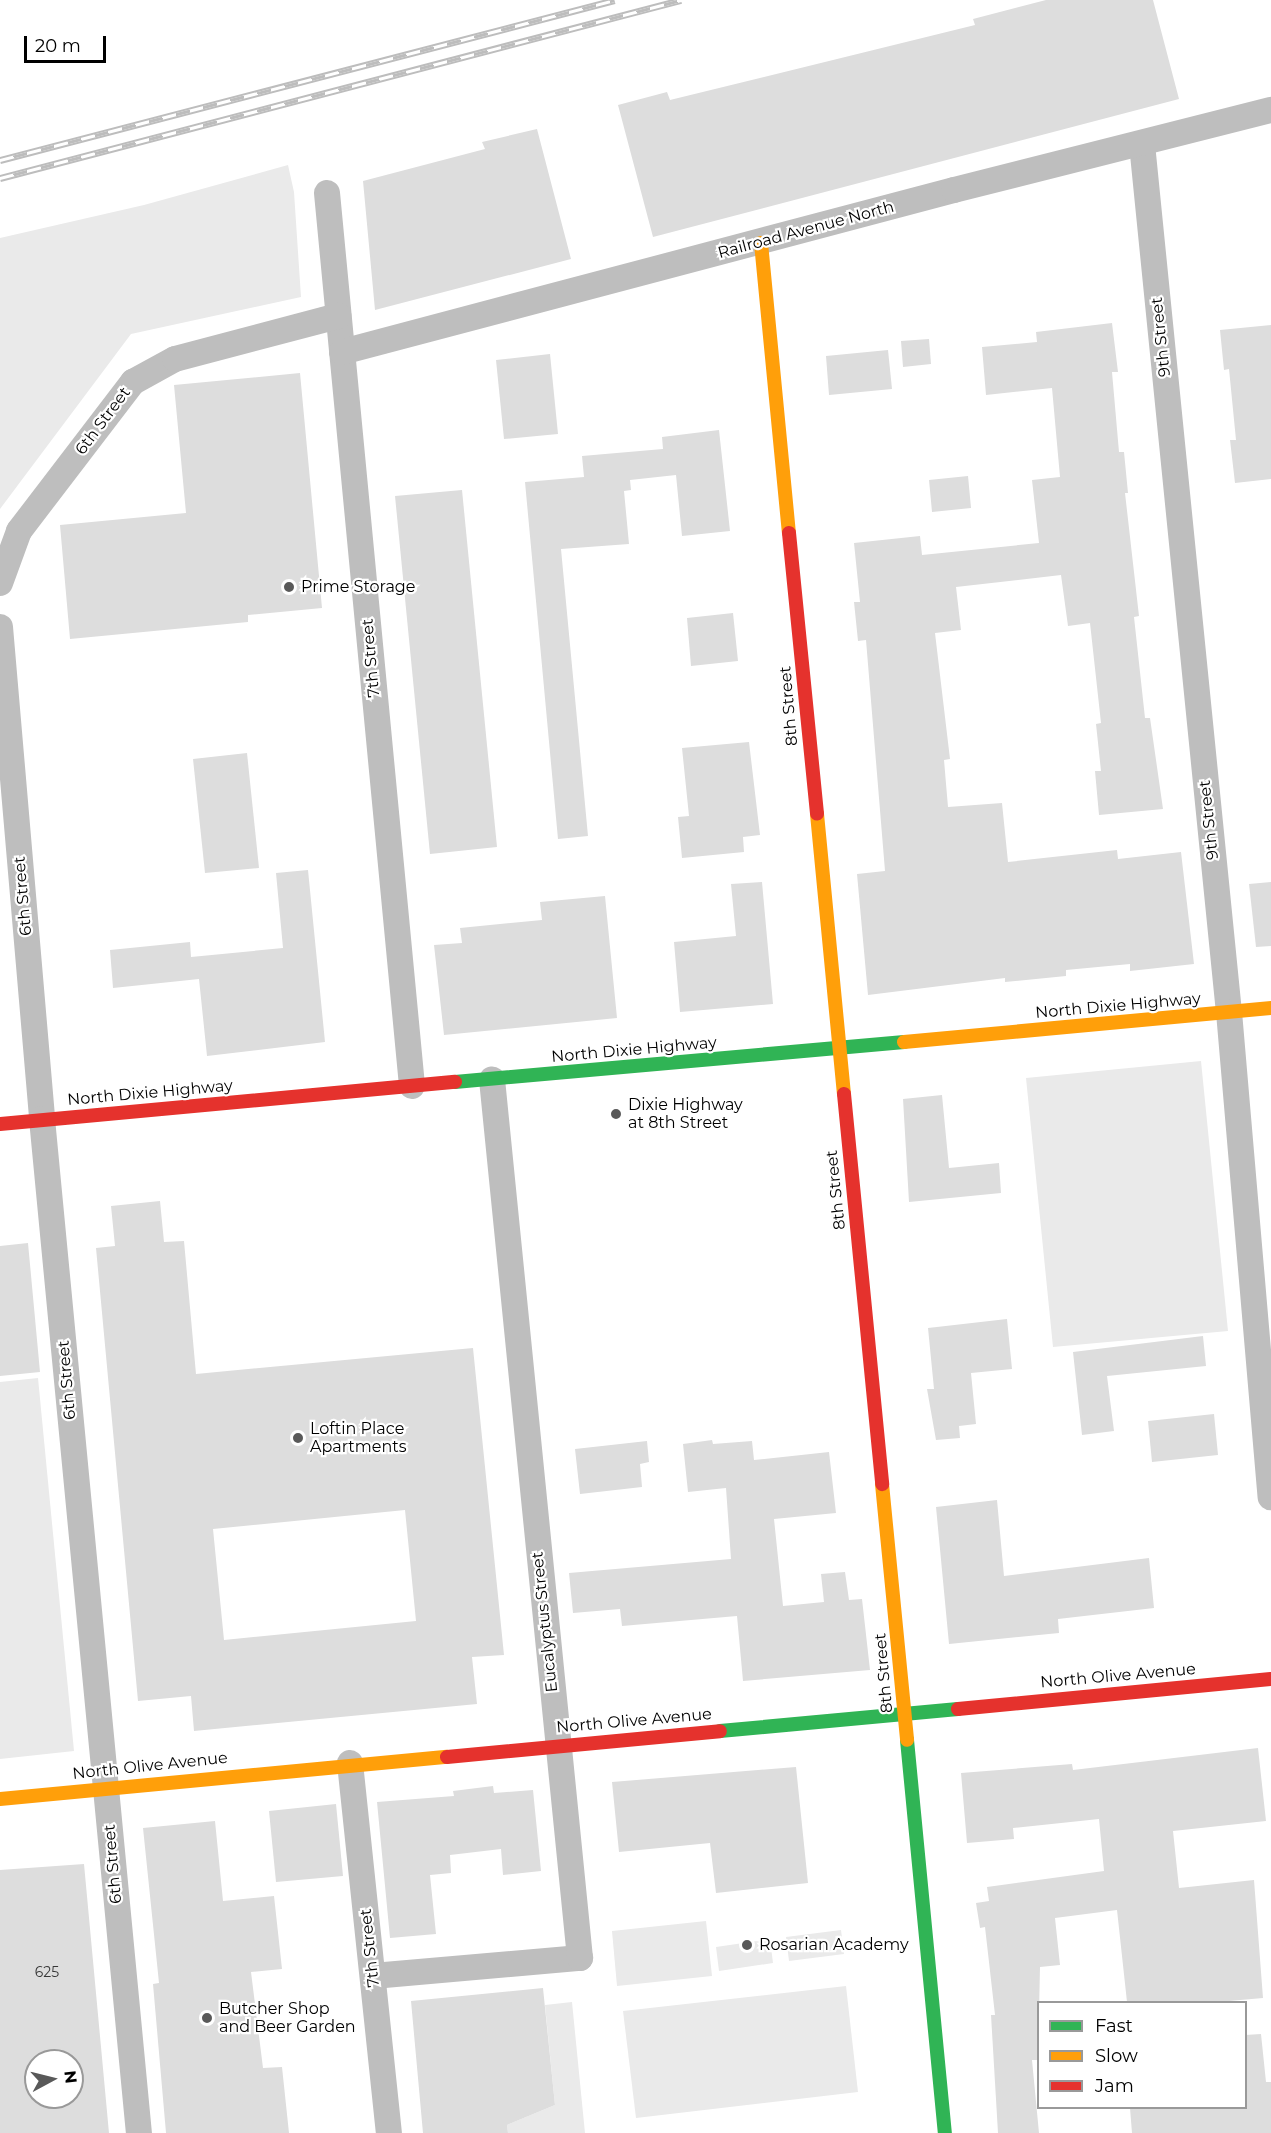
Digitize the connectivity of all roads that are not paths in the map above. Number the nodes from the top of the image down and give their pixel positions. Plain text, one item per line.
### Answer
1 (1271, 110) edge
2 (1142, 144) junction
3 (327, 193) dead end
4 (761, 243) junction
5 (338, 316) junction
6 (342, 352) junction
7 (0, 583) edge
8 (0, 627) edge
9 (1271, 1008) edge
10 (1229, 1012) junction
11 (839, 1048) junction
12 (492, 1079) junction
13 (412, 1086) junction
14 (42, 1119) junction
15 (0, 1124) edge
16 (1271, 1497) edge
17 (1271, 1679) edge
18 (904, 1712) junction
19 (557, 1745) junction
20 (350, 1763) junction
21 (106, 1788) junction
22 (0, 1799) edge
23 (373, 1976) junction
24 (139, 2133) edge
25 (389, 2133) edge
26 (945, 2133) edge

1 - 2 street, Railroad Avenue North
2 - 4 street, Railroad Avenue North
2 - 10 street, 9th Street
3 - 5 street, 7th Street
4 - 6 street, Railroad Avenue North
4 - 11 street, 8th Street
5 - 6 street, 7th Street
5 - 7 street, 6th Street
6 - 13 street, 7th Street
8 - 14 street, 6th Street
9 - 10 street, North Dixie Highway
10 - 11 street, North Dixie Highway
10 - 16 street, 9th Street
11 - 12 street, North Dixie Highway
11 - 18 street, 8th Street
12 - 13 street, North Dixie Highway
12 - 19 street, Eucalyptus Street
13 - 14 street, North Dixie Highway
14 - 15 street, North Dixie Highway
14 - 21 street, 6th Street
17 - 18 street, North Olive Avenue
18 - 19 street, North Olive Avenue
18 - 26 street, 8th Street
19 - 20 street, North Olive Avenue
19 - 23 street, Eucalyptus Street
20 - 21 street, North Olive Avenue
20 - 23 street, 7th Street
21 - 22 street, North Olive Avenue
21 - 24 street, 6th Street
23 - 25 street, 7th Street

